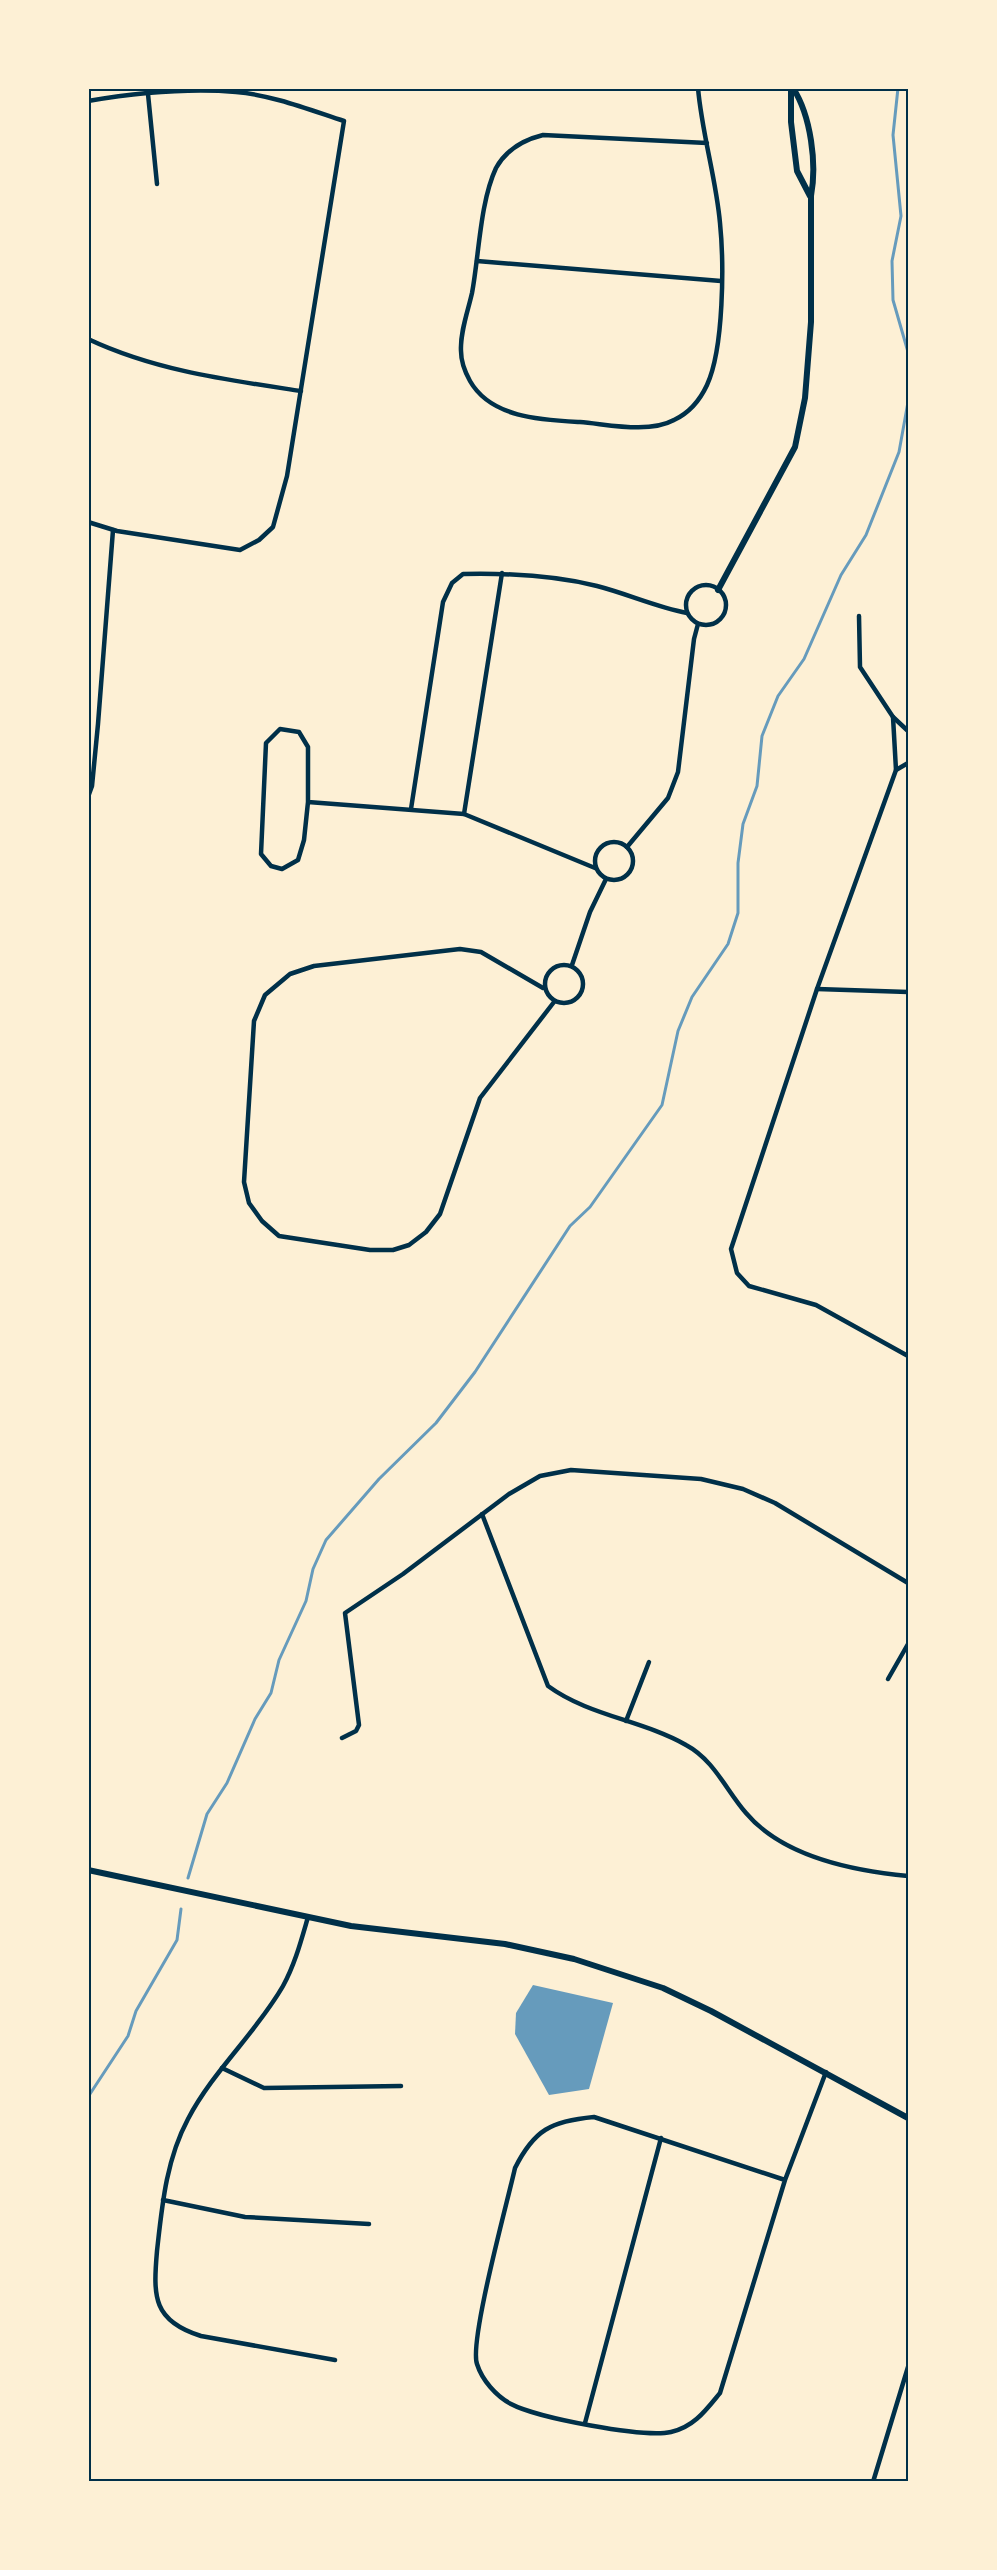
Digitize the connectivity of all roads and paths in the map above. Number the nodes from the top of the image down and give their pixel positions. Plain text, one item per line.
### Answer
1 (698, 88) edge
2 (792, 88) edge
3 (148, 94) junction
4 (88, 100) edge
5 (707, 143) junction
6 (157, 184) dead end
7 (811, 196) junction
8 (477, 261) junction
9 (721, 281) junction
10 (88, 339) edge
11 (301, 391) junction
12 (88, 522) edge
13 (113, 530) junction
14 (502, 573) junction
15 (718, 590) junction
16 (687, 613) junction
17 (859, 616) dead end
18 (698, 624) junction
19 (893, 717) junction
20 (909, 731) edge
21 (909, 763) edge
22 (896, 770) junction
23 (88, 797) edge
24 (308, 802) junction
25 (411, 809) junction
26 (464, 814) junction
27 (627, 847) junction
28 (595, 868) junction
29 (606, 879) junction
30 (572, 965) junction
31 (543, 988) junction
32 (818, 989) junction
33 (909, 992) edge
34 (554, 1002) junction
35 (909, 1356) edge
36 (482, 1514) junction
37 (909, 1583) edge
38 (909, 1644) edge
39 (649, 1662) dead end
40 (888, 1679) dead end
41 (626, 1721) junction
42 (342, 1738) dead end
43 (88, 1870) edge
44 (909, 1876) edge
45 (308, 1917) junction
46 (222, 2068) junction
47 (826, 2072) junction
48 (401, 2086) dead end
49 (909, 2118) edge
50 (662, 2138) junction
51 (785, 2180) junction
52 (163, 2200) junction
53 (369, 2224) dead end
54 (335, 2360) dead end
55 (909, 2367) edge
56 (585, 2422) junction
57 (873, 2481) edge

1 - 5 street
2 - 7 street
2 - 7 street
3 - 4 street
3 - 6 street
3 - 11 street
5 - 8 street
5 - 9 street
7 - 15 street
8 - 9 street
8 - 9 street
10 - 11 street
11 - 13 street
12 - 13 street
13 - 23 street
14 - 16 street
14 - 25 street
14 - 26 street
15 - 16 street
15 - 18 street
16 - 18 street
17 - 19 street
18 - 27 street
19 - 20 street
19 - 22 street
21 - 22 street
22 - 32 street
24 - 24 street
24 - 25 street
25 - 26 street
26 - 28 street
27 - 28 street
27 - 29 street
28 - 29 street
29 - 30 street
30 - 31 street
30 - 34 street
31 - 34 street
31 - 34 street
32 - 33 street
32 - 35 street
36 - 37 street
36 - 41 street
36 - 42 street
38 - 40 street
39 - 41 street
41 - 44 street
43 - 45 street
45 - 46 street
45 - 47 street
46 - 48 street
46 - 52 street
47 - 49 street
47 - 51 street
50 - 51 street
50 - 56 street
50 - 56 street
51 - 56 street
52 - 53 street
52 - 54 street
55 - 57 street

